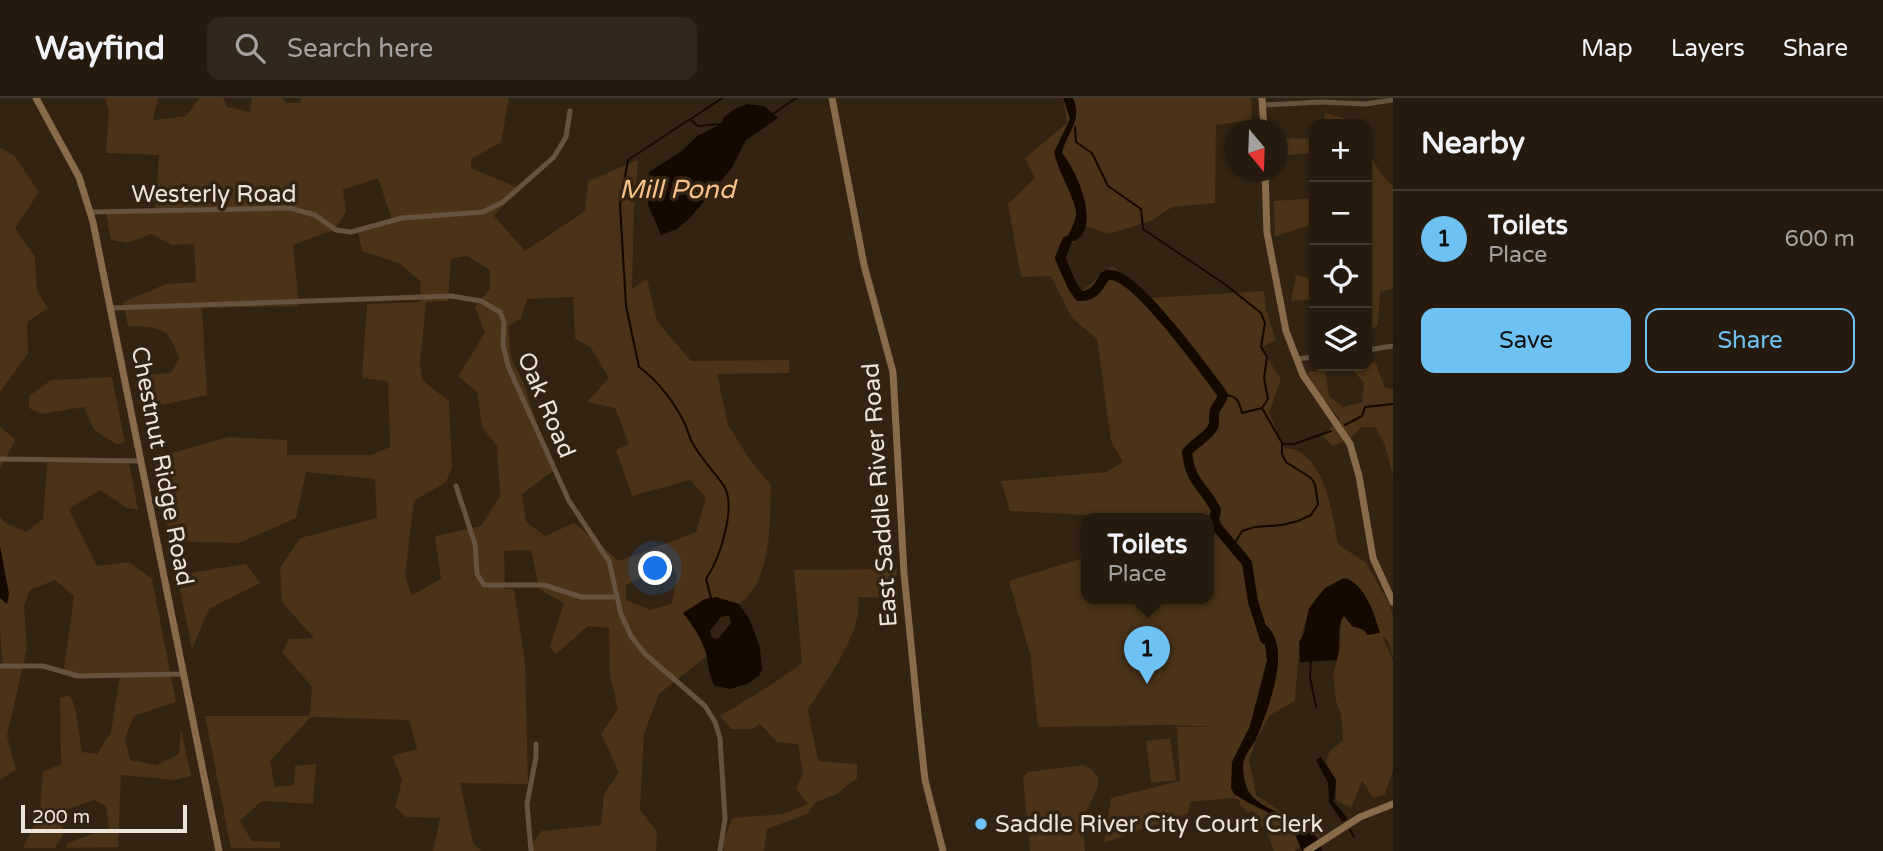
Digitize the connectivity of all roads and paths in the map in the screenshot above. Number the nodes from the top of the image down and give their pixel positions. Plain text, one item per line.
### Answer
1 (36, 98) edge
2 (832, 98) edge
3 (1393, 100) edge
4 (1263, 102) edge
5 (570, 111) dead end
6 (1265, 182) edge
7 (91, 212) junction
8 (111, 308) junction
9 (1393, 346) edge
10 (1372, 348) edge
11 (1309, 358) edge
12 (1296, 359) junction
13 (0, 459) edge
14 (141, 461) junction
15 (456, 486) dead end
16 (617, 597) junction
17 (1393, 601) edge
18 (0, 666) edge
19 (183, 674) junction
20 (536, 744) dead end
21 (1393, 804) edge
22 (219, 851) edge
23 (531, 851) edge
24 (720, 851) edge
25 (943, 851) edge
26 (1307, 851) edge

1 - 7 main road, Chestnut Ridge Road
2 - 25 main road, East Saddle River Road
3 - 4 street
5 - 7 street, Westerly Road
6 - 12 main road
7 - 8 main road, Chestnut Ridge Road
8 - 14 main road, Chestnut Ridge Road
8 - 16 street, Oak Road
9 - 10 street
11 - 12 street
12 - 17 main road
13 - 14 street
14 - 19 main road, Chestnut Ridge Road
15 - 16 street
16 - 24 street, Oak Road
18 - 19 street
19 - 22 main road, Chestnut Ridge Road
20 - 23 street
21 - 26 main road

